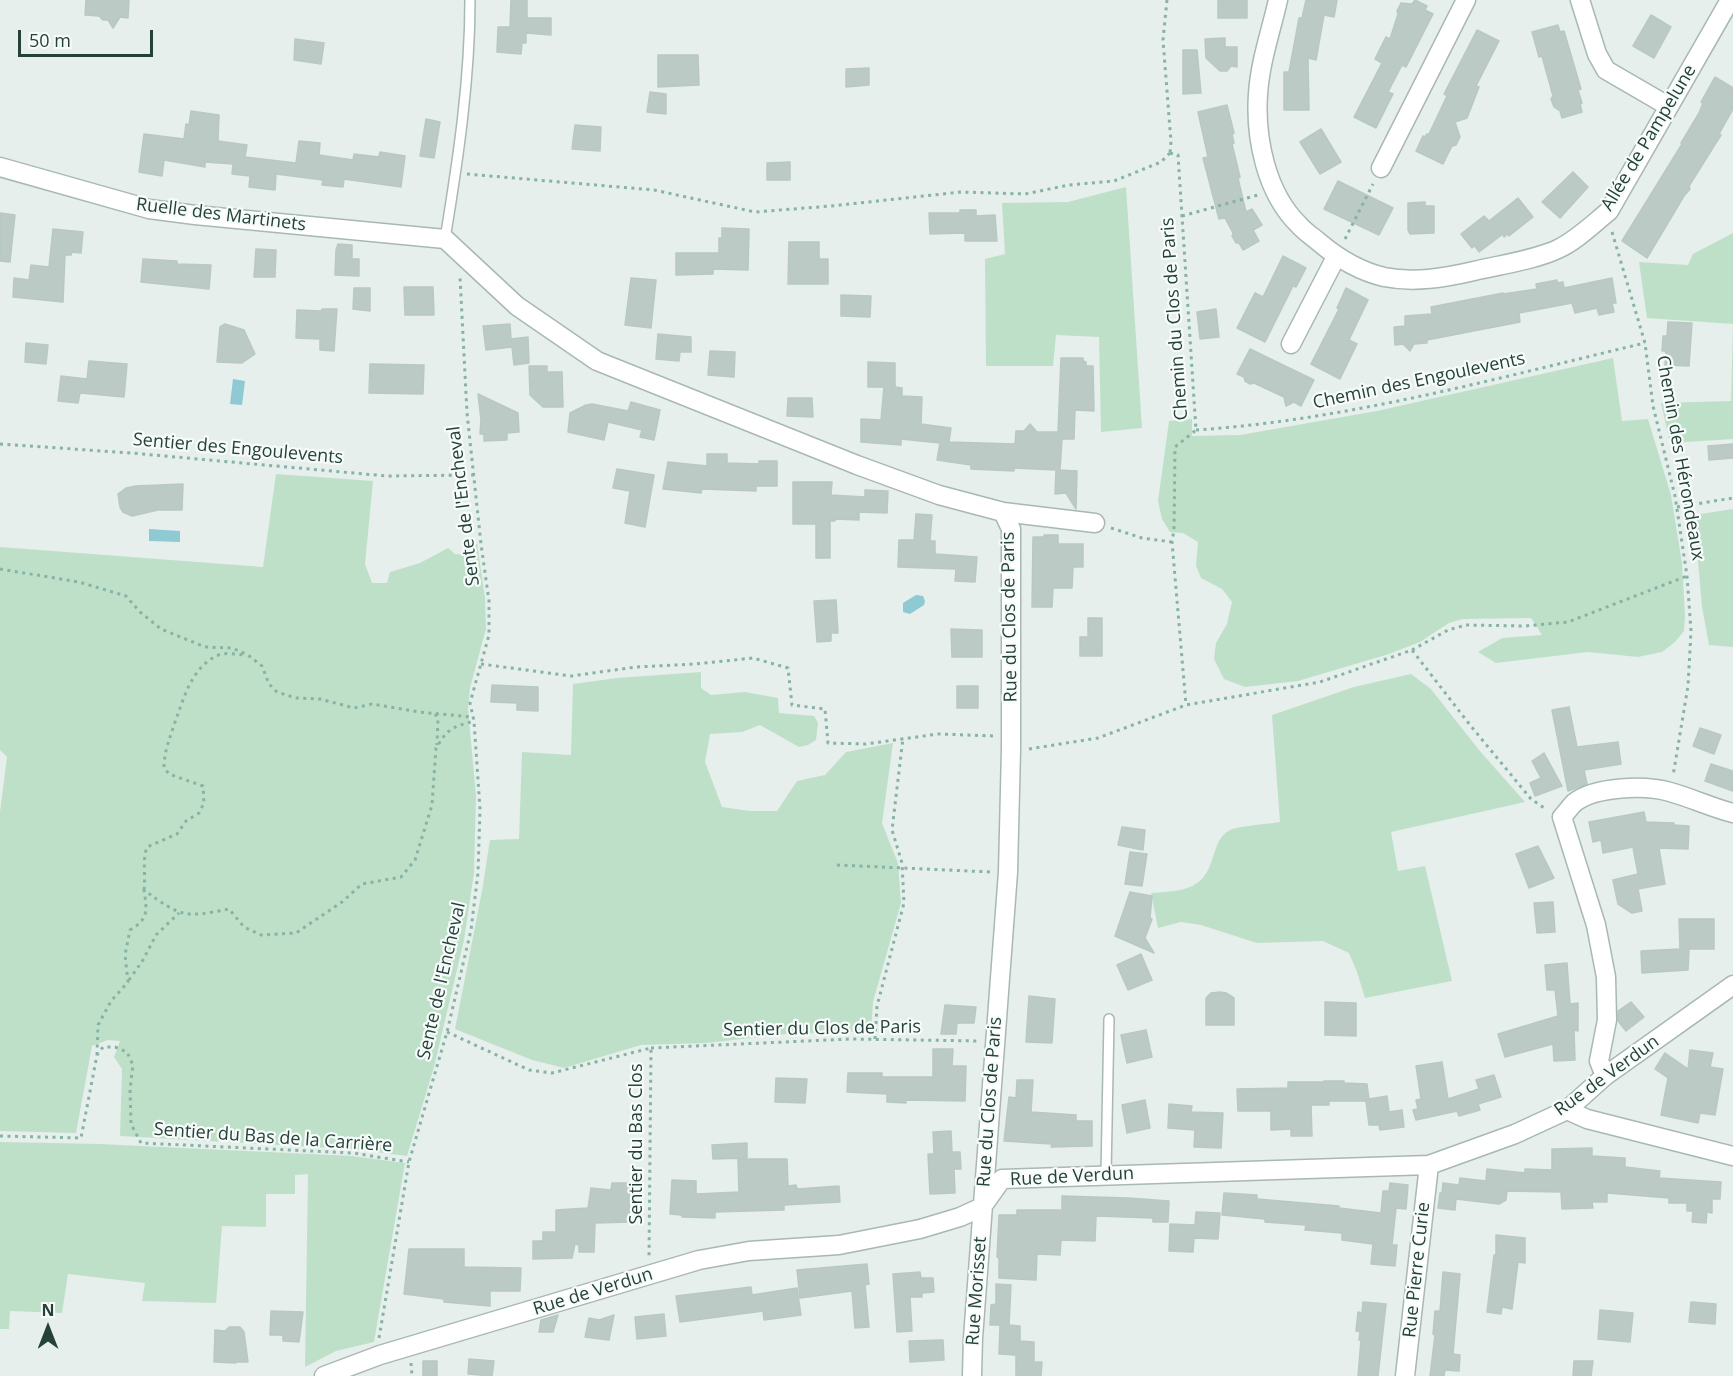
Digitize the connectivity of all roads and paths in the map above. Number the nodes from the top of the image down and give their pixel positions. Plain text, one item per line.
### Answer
1 (470, 0) edge
2 (1167, 0) edge
3 (1278, 0) edge
4 (1466, 0) edge
5 (1580, 0) edge
6 (1730, 0) edge
7 (1668, 106) junction
8 (1170, 153) junction
9 (0, 167) edge
10 (1381, 168) joint
11 (456, 173) junction
12 (1275, 191) junction
13 (1606, 213) junction
14 (1182, 216) junction
15 (445, 239) junction
16 (459, 252) junction
17 (1336, 257) junction
18 (1645, 343) junction
19 (1291, 344) dead end
20 (1196, 430) junction
21 (0, 444) edge
22 (474, 475) junction
23 (1733, 498) edge
24 (1677, 507) junction
25 (1003, 512) junction
26 (1095, 523) joint
27 (1172, 542) junction
28 (0, 569) edge
29 (1687, 576) junction
30 (1412, 650) junction
31 (248, 655) junction
32 (481, 664) junction
33 (1186, 705) junction
34 (433, 713) junction
35 (473, 719) junction
36 (903, 738) junction
37 (1011, 742) junction
38 (436, 748) junction
39 (1670, 792) junction
40 (1733, 813) edge
41 (1562, 818) junction
42 (837, 865) dead end
43 (903, 868) junction
44 (1008, 872) junction
45 (144, 890) junction
46 (179, 913) junction
47 (128, 982) junction
48 (1733, 985) edge
49 (1108, 1019) dead end
50 (447, 1032) junction
51 (875, 1039) junction
52 (994, 1042) junction
53 (651, 1048) junction
54 (97, 1055) junction
55 (1605, 1076) junction
56 (1567, 1110) junction
57 (0, 1136) edge
58 (1733, 1156) edge
59 (409, 1162) junction
60 (1429, 1165) junction
61 (1106, 1174) junction
62 (982, 1207) junction
63 (649, 1275) junction
64 (380, 1355) junction
65 (324, 1376) edge
66 (972, 1376) edge
67 (1405, 1376) edge

1 - 11 lane
2 - 8 path, Chemin du Clos de Paris
3 - 12 street, Allée de Pampelune
4 - 10 street
5 - 7 street
6 - 7 street, Allée de Pampelune
7 - 13 street, Allée de Pampelune
8 - 11 path
8 - 14 path, Chemin du Clos de Paris
9 - 15 street, Ruelle des Martinets
10 - 17 path
11 - 15 lane
12 - 14 path
12 - 17 street, Allée de Pampelune
13 - 17 street, Allée de Pampelune
13 - 18 path, Chemin des Hérondeaux
14 - 20 path, Chemin du Clos de Paris
15 - 16 street, Rue du Clos de Paris
16 - 22 path, Sente de l'Encheval
16 - 25 street, Rue du Clos de Paris
17 - 19 street
18 - 20 path, Chemin des Engoulevents
18 - 24 path, Chemin des Hérondeaux
20 - 27 path, Chemin du Clos de Paris
21 - 22 path, Sentier des Engoulevents
22 - 32 path, Sente de l'Encheval
23 - 24 path
24 - 29 path, Chemin des Hérondeaux
25 - 26 street
25 - 37 street, Rue du Clos de Paris
26 - 27 path
27 - 33 path, Chemin du Clos de Paris
28 - 31 path
29 - 30 path
29 - 39 path, Chemin des Hérondeaux
30 - 33 path
30 - 41 path
31 - 34 path
31 - 45 path
32 - 35 path, Sente de l'Encheval
32 - 36 path
33 - 37 path
34 - 35 path
34 - 38 path
35 - 38 path
35 - 50 path, Sente de l'Encheval
36 - 37 path
36 - 43 path
37 - 44 street, Rue du Clos de Paris
38 - 46 path
39 - 40 street
39 - 41 street
41 - 55 street
42 - 43 path
43 - 44 path
43 - 51 path
44 - 52 street, Rue du Clos de Paris
45 - 46 path
45 - 47 path
46 - 47 path
47 - 54 path
48 - 55 street, Rue de Verdun
49 - 61 lane
50 - 53 path, Sentier du Bas Clos
50 - 59 path, Sente de l'Encheval
51 - 52 path, Sentier du Clos de Paris
51 - 53 path, Sentier du Clos de Paris
52 - 62 street, Rue du Clos de Paris
53 - 63 path, Sentier du Bas Clos
54 - 57 path
54 - 59 path, Sentier du Bas de la Carrière
55 - 56 street, Rue de Verdun
56 - 58 street
56 - 60 street, Rue de Verdun
59 - 64 path, Sente de l'Encheval
60 - 61 street, Rue de Verdun
60 - 67 street, Rue Pierre Curie
61 - 62 street, Rue de Verdun
62 - 63 street, Rue de Verdun
62 - 66 street, Rue Morisset
63 - 64 street, Rue de Verdun
64 - 65 street, Rue de Verdun

